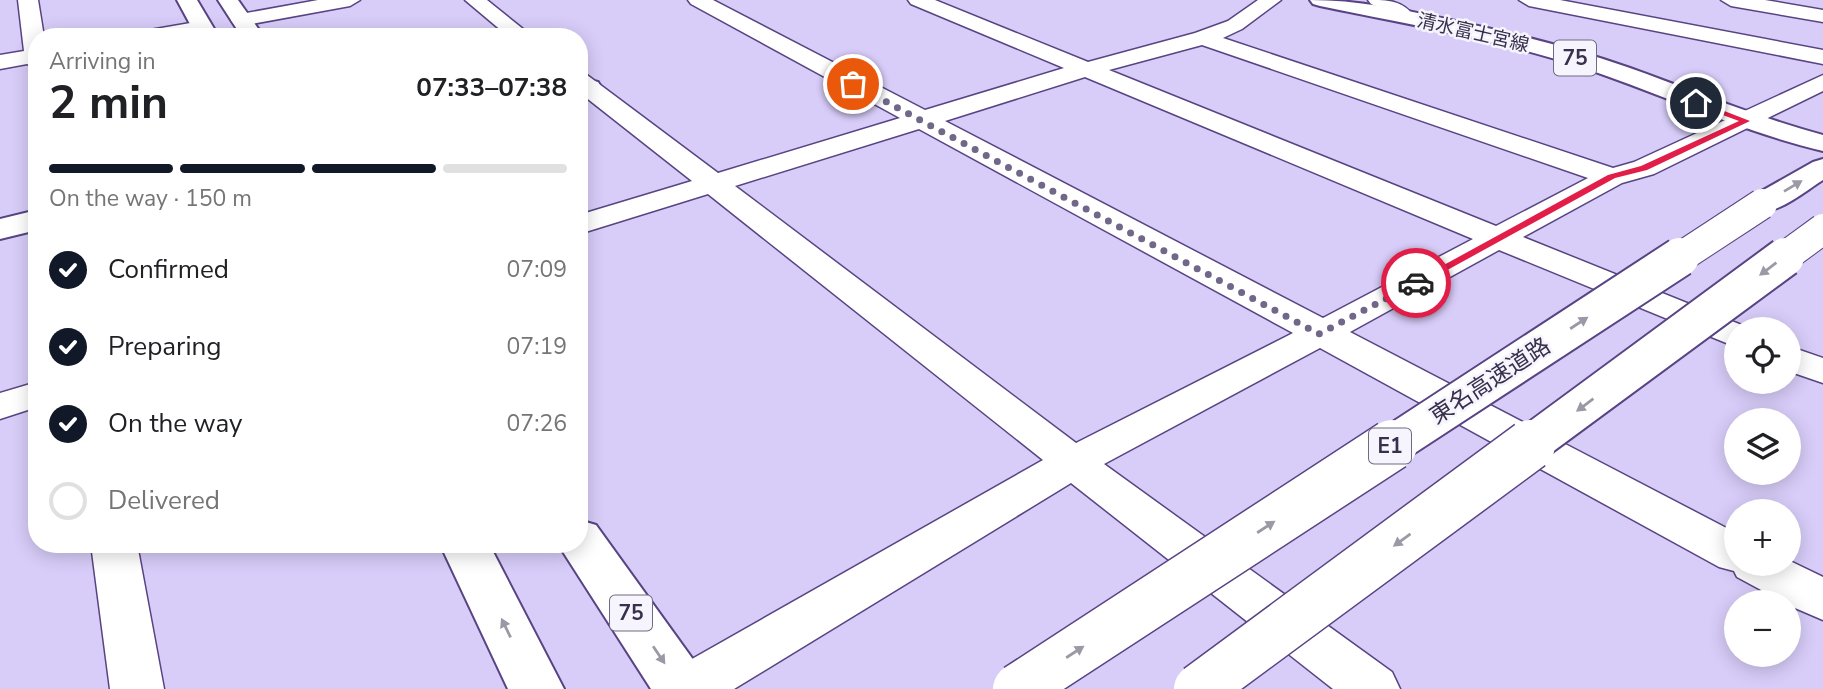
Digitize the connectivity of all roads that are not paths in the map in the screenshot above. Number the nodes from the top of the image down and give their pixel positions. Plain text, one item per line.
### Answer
1 (28, 0) edge
2 (187, 0) edge
3 (228, 0) edge
4 (350, 0) edge
5 (475, 0) edge
6 (698, 0) edge
7 (918, 0) edge
8 (1271, 0) edge
9 (1320, 0) edge
10 (1378, 0) edge
11 (1530, 0) edge
12 (1731, 0) edge
13 (1823, 16) edge
14 (1405, 17) junction
15 (32, 28) edge
16 (203, 28) edge
17 (247, 28) edge
18 (511, 28) edge
19 (1203, 38) junction
20 (1823, 57) edge
21 (28, 59) edge
22 (0, 62) edge
23 (1086, 69) junction
24 (1823, 82) edge
25 (588, 89) edge
26 (920, 120) junction
27 (1746, 121) junction
28 (1823, 143) edge
29 (1823, 168) edge
30 (1612, 177) junction
31 (714, 183) junction
32 (28, 222) edge
33 (588, 222) edge
34 (0, 229) edge
35 (1823, 229) edge
36 (1497, 239) junction
37 (1724, 331) edge
38 (1319, 334) junction
39 (1801, 362) edge
40 (1823, 371) edge
41 (28, 397) edge
42 (0, 405) edge
43 (1073, 462) junction
44 (1724, 548) edge
45 (588, 551) edge
46 (115, 553) edge
47 (468, 553) edge
48 (1777, 576) edge
49 (1823, 600) edge
50 (137, 689) edge
51 (536, 689) edge
52 (682, 689) edge
53 (688, 689) edge
54 (1018, 689) edge
55 (1199, 689) edge
56 (1373, 689) edge

1 - 15 street
2 - 16 main road
3 - 17 main road
4 - 17 street
5 - 18 street
6 - 26 street
7 - 23 street
8 - 19 street
9 - 14 main road, 清水富士宮線 / 75
10 - 14 street
11 - 20 street
12 - 13 street
14 - 27 main road, 清水富士宮線 / 75
19 - 23 street
19 - 30 street
21 - 22 street
23 - 26 street
23 - 36 street
24 - 27 street
25 - 31 street
26 - 31 street
26 - 38 street
27 - 28 main road, 清水富士宮線 / 75
27 - 30 street
54 -> 29 main road, 東名高速道路 / E1, bridge
30 - 36 street
31 - 33 street
31 - 43 street
32 - 34 main road
35 -> 55 main road, bridge
36 - 37 street
36 - 38 street
38 - 43 street
38 - 44 street
39 - 40 street
41 - 42 street
43 - 53 street
43 - 56 street
45 -> 52 main road, 75
46 - 50 street
51 -> 47 main road
48 - 49 street

